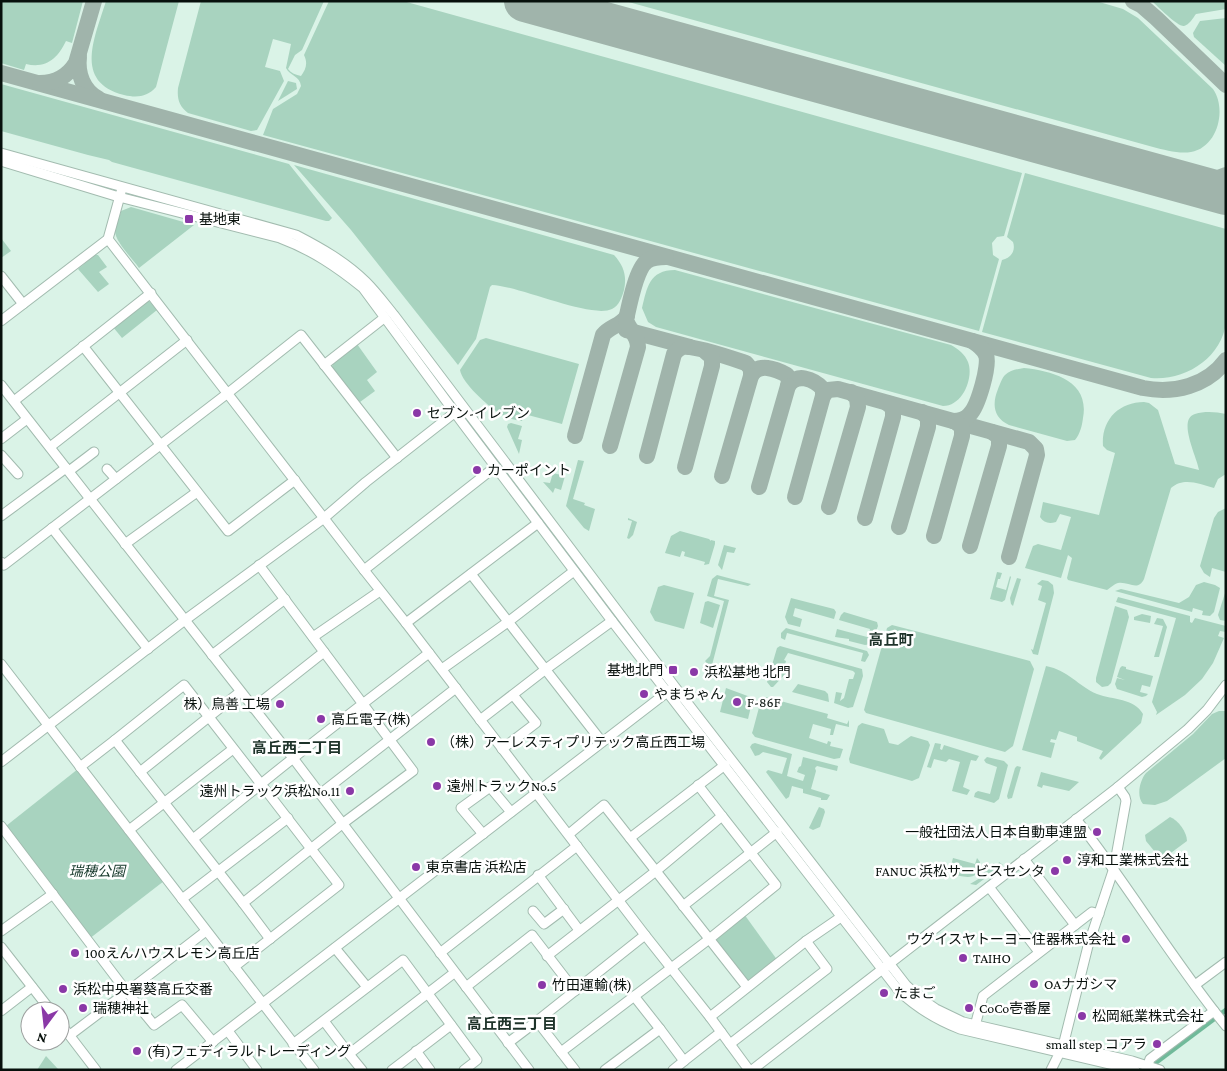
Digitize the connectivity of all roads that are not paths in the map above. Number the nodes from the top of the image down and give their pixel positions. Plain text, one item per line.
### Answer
1 (1, 153) edge
2 (1, 161) edge
3 (122, 187) junction
4 (119, 197) junction
5 (108, 239) junction
6 (1, 276) edge
7 (151, 293) junction
8 (24, 304) junction
9 (384, 318) junction
10 (1, 321) edge
11 (187, 340) junction
12 (83, 346) junction
13 (324, 365) junction
14 (1, 385) edge
15 (228, 393) junction
16 (120, 394) junction
17 (14, 401) junction
18 (462, 406) junction
19 (455, 413) junction
20 (27, 419) junction
21 (1, 438) edge
22 (161, 445) junction
23 (50, 448) junction
24 (94, 452) dead end
25 (1, 455) edge
26 (397, 458) junction
27 (495, 467) junction
28 (67, 469) junction
29 (108, 469) dead end
30 (18, 474) dead end
31 (116, 479) junction
32 (295, 480) junction
33 (197, 492) junction
34 (90, 499) junction
35 (1, 516) edge
36 (324, 518) junction
37 (538, 523) junction
38 (52, 528) junction
39 (125, 544) junction
40 (1, 562) edge
41 (259, 565) junction
42 (364, 570) junction
43 (574, 571) junction
44 (471, 574) junction
45 (380, 591) junction
46 (285, 599) junction
47 (185, 620) junction
48 (612, 621) junction
49 (508, 622) junction
50 (406, 623) junction
51 (313, 637) junction
52 (148, 649) junction
53 (324, 652) junction
54 (429, 653) junction
55 (212, 655) junction
56 (2, 668) edge
57 (442, 669) junction
58 (546, 669) junction
59 (1226, 685) edge
60 (675, 687) junction
61 (456, 688) junction
62 (240, 692) junction
63 (667, 693) junction
64 (513, 695) junction
65 (363, 704) junction
66 (253, 708) junction
67 (210, 718) junction
68 (480, 720) junction
69 (48, 725) junction
70 (115, 740) junction
71 (390, 740) junction
72 (602, 742) junction
73 (233, 749) junction
74 (502, 749) junction
75 (293, 758) junction
76 (1, 762) edge
77 (725, 765) junction
78 (80, 767) junction
79 (140, 772) junction
80 (261, 784) junction
81 (698, 785) junction
82 (1118, 787) junction
83 (536, 792) junction
84 (320, 794) junction
85 (164, 803) junction
86 (511, 812) junction
87 (722, 816) junction
88 (288, 818) junction
89 (1076, 819) junction
90 (342, 824) junction
91 (1, 826) edge
92 (128, 830) junction
93 (777, 832) junction
94 (483, 834) junction
95 (568, 834) junction
96 (630, 838) junction
97 (193, 839) junction
98 (577, 846) junction
99 (312, 848) junction
100 (751, 852) junction
101 (1024, 859) junction
102 (1114, 868) junction
103 (656, 871) junction
104 (220, 872) junction
105 (538, 876) junction
106 (989, 887) junction
107 (53, 894) junction
108 (182, 899) junction
109 (399, 899) junction
110 (618, 899) junction
111 (243, 903) junction
112 (683, 906) junction
113 (564, 909) junction
114 (533, 911) dead end
115 (1099, 914) junction
116 (841, 917) junction
117 (1075, 925) junction
118 (579, 930) junction
119 (206, 931) junction
120 (1, 932) edge
121 (645, 935) junction
122 (270, 939) junction
123 (708, 940) junction
124 (806, 941) junction
125 (1, 947) edge
126 (335, 948) junction
127 (1039, 952) junction
128 (440, 953) junction
129 (547, 956) junction
130 (1226, 962) edge
131 (889, 964) junction
132 (234, 967) junction
133 (671, 967) junction
134 (881, 970) junction
135 (454, 973) junction
136 (1195, 985) junction
137 (32, 987) junction
138 (367, 987) junction
139 (466, 987) junction
140 (747, 987) junction
141 (128, 992) junction
142 (575, 992) junction
143 (428, 994) junction
144 (634, 996) junction
145 (43, 1001) edge
146 (262, 1004) junction
147 (1, 1011) edge
148 (710, 1017) junction
149 (1219, 1017) edge
150 (537, 1020) junction
151 (324, 1021) junction
152 (451, 1025) junction
153 (975, 1026) junction
154 (660, 1029) junction
155 (228, 1031) junction
156 (721, 1032) junction
157 (70, 1035) joint
158 (213, 1042) junction
159 (508, 1043) junction
160 (293, 1044) junction
161 (730, 1044) junction
162 (1061, 1049) junction
163 (416, 1052) junction
164 (562, 1052) junction
165 (349, 1054) junction
166 (684, 1061) junction
167 (1152, 1066) edge
168 (1133, 1069) edge
169 (96, 1070) edge
170 (176, 1070) edge
171 (258, 1070) edge
172 (314, 1070) edge
173 (362, 1070) edge
174 (392, 1070) edge
175 (430, 1070) edge
176 (464, 1070) edge
177 (529, 1070) edge
178 (575, 1070) edge
179 (605, 1070) edge
180 (673, 1070) edge
181 (750, 1070) edge
182 (1051, 1070) edge

1 - 3 street
2 - 4 street
3 - 4 street
3 - 18 street
4 - 5 street
4 - 9 street
5 - 7 street
5 - 8 street
6 - 8 street
7 - 11 street
7 - 12 street
8 - 10 street
9 - 13 street
9 - 19 street
11 - 15 street
11 - 16 street
12 - 16 street
12 - 17 street
13 - 15 street
13 - 26 street
14 - 17 street
15 - 22 street
15 - 32 street
16 - 22 street
16 - 23 street
17 - 20 street
18 - 19 street
18 - 60 street
19 - 26 street
19 - 27 street
20 - 21 street
20 - 23 street
22 - 31 street
22 - 33 street
23 - 28 street
24 - 28 street
25 - 30 street
26 - 36 street
27 - 37 street
27 - 42 street
28 - 34 street
28 - 35 street
29 - 31 street
31 - 34 street
32 - 33 street
32 - 36 street
33 - 39 street
34 - 38 street
34 - 39 street
36 - 41 street
36 - 42 street
37 - 43 street
37 - 44 street
38 - 40 street
38 - 52 street
39 - 47 street
41 - 46 street
41 - 47 street
42 - 45 street
43 - 48 street
43 - 49 street
44 - 49 street
44 - 50 street
45 - 50 street
45 - 51 street
46 - 51 street
46 - 55 street
47 - 52 street
47 - 55 street
48 - 58 street
48 - 63 street
49 - 57 street
49 - 58 street
50 - 54 street
51 - 53 street
52 - 69 street
53 - 65 street
53 - 66 street
54 - 57 street
54 - 65 street
55 - 62 street
56 - 69 street
57 - 61 street
58 - 64 street
58 - 72 street
59 - 82 street
60 - 63 street
60 - 131 street
61 - 68 street
61 - 71 street
62 - 66 street
62 - 67 street
63 - 72 street
63 - 77 street
64 - 68 street
64 - 74 street
65 - 71 street
65 - 75 street
66 - 75 street
67 - 70 street
67 - 73 street
67 - 79 street
68 - 74 street
69 - 76 street
69 - 78 street
70 - 78 street
70 - 79 street
71 - 84 street
71 - 90 street
72 - 83 street
73 - 80 street
73 - 85 street
74 - 83 street
75 - 80 street
75 - 84 street
77 - 81 street
77 - 93 street
78 - 92 street
79 - 85 street
80 - 88 street
80 - 97 street
81 - 87 street
81 - 96 street
82 - 89 street
82 - 102 street
83 - 86 street
83 - 95 street
84 - 90 street
85 - 92 street
85 - 97 street
86 - 94 street
86 - 94 street
87 - 100 street
87 - 103 street
88 - 99 street
88 - 104 street
89 - 101 street
89 - 102 street
90 - 99 street
90 - 109 street
91 - 107 street
92 - 108 street
93 - 100 street
93 - 116 street
94 - 109 street
95 - 96 street
95 - 98 street
96 - 103 street
97 - 104 street
98 - 105 street
98 - 110 street
99 - 111 street
99 - 122 street
100 - 112 street
100 - 123 street
101 - 106 street
101 - 117 street
102 - 115 street
102 - 136 street
103 - 110 street
103 - 112 street
104 - 108 street
104 - 111 street
105 - 113 street
105 - 128 street
106 - 127 street
106 - 131 street
107 - 120 street
107 - 141 street
108 - 119 street
109 - 126 street
109 - 128 street
110 - 118 street
110 - 121 street
111 - 122 street
112 - 123 street
113 - 114 street
113 - 118 street
115 - 117 street
115 - 162 street
116 - 124 street
116 - 134 street
117 - 127 street
118 - 129 street
119 - 132 street
119 - 141 street
121 - 133 street
121 - 142 street
122 - 132 street
123 - 133 street
123 - 140 street
124 - 140 street
124 - 161 street
125 - 137 street
126 - 138 street
126 - 146 street
127 - 153 street
128 - 135 street
129 - 139 street
129 - 142 street
130 - 136 street
131 - 134 street
131 - 153 street
132 - 146 street
133 - 144 street
133 - 148 street
134 - 162 street
134 - 181 street
135 - 139 street
135 - 143 street
136 - 149 street
137 - 145 street
137 - 147 street
138 - 143 street
138 - 151 street
139 - 159 street
140 - 148 street
141 - 157 street
141 - 158 street
142 - 150 street
143 - 152 street
143 - 165 street
144 - 154 street
144 - 164 street
146 - 155 street
146 - 160 street
148 - 156 street
149 - 167 street
150 - 159 street
150 - 164 street
151 - 160 street
151 - 165 street
152 - 163 street
152 - 176 street
153 - 162 street
154 - 166 street
154 - 179 street
155 - 158 street
155 - 171 street
156 - 161 street
156 - 166 street
157 - 169 street
158 - 170 street
159 - 177 street
160 - 172 street
161 - 181 street
162 - 167 street
162 - 168 street
162 - 182 street
163 - 174 street
163 - 175 street
164 - 178 street
165 - 173 street
166 - 180 street

